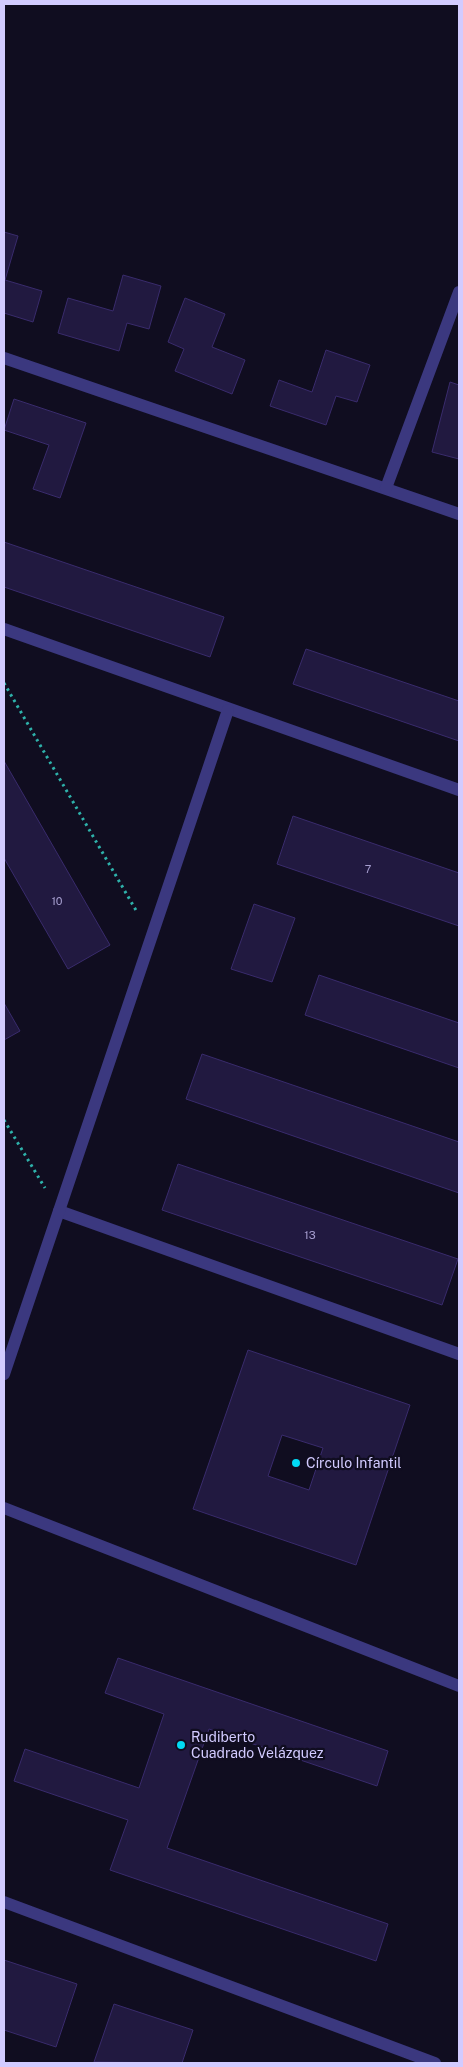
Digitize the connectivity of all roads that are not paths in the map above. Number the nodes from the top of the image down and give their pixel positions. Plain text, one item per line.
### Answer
1 (459, 292) edge
2 (4, 358) edge
3 (386, 488) junction
4 (459, 514) edge
5 (4, 629) edge
6 (228, 710) junction
7 (459, 790) edge
8 (59, 1211) junction
9 (459, 1354) edge
10 (4, 1374) edge
11 (4, 1508) edge
12 (459, 1686) edge
13 (4, 1902) edge
14 (435, 2063) edge

1 - 3 street
2 - 3 street
3 - 4 street
5 - 6 street
6 - 7 street
6 - 8 street
8 - 9 street
8 - 10 street
11 - 12 street
13 - 14 street

